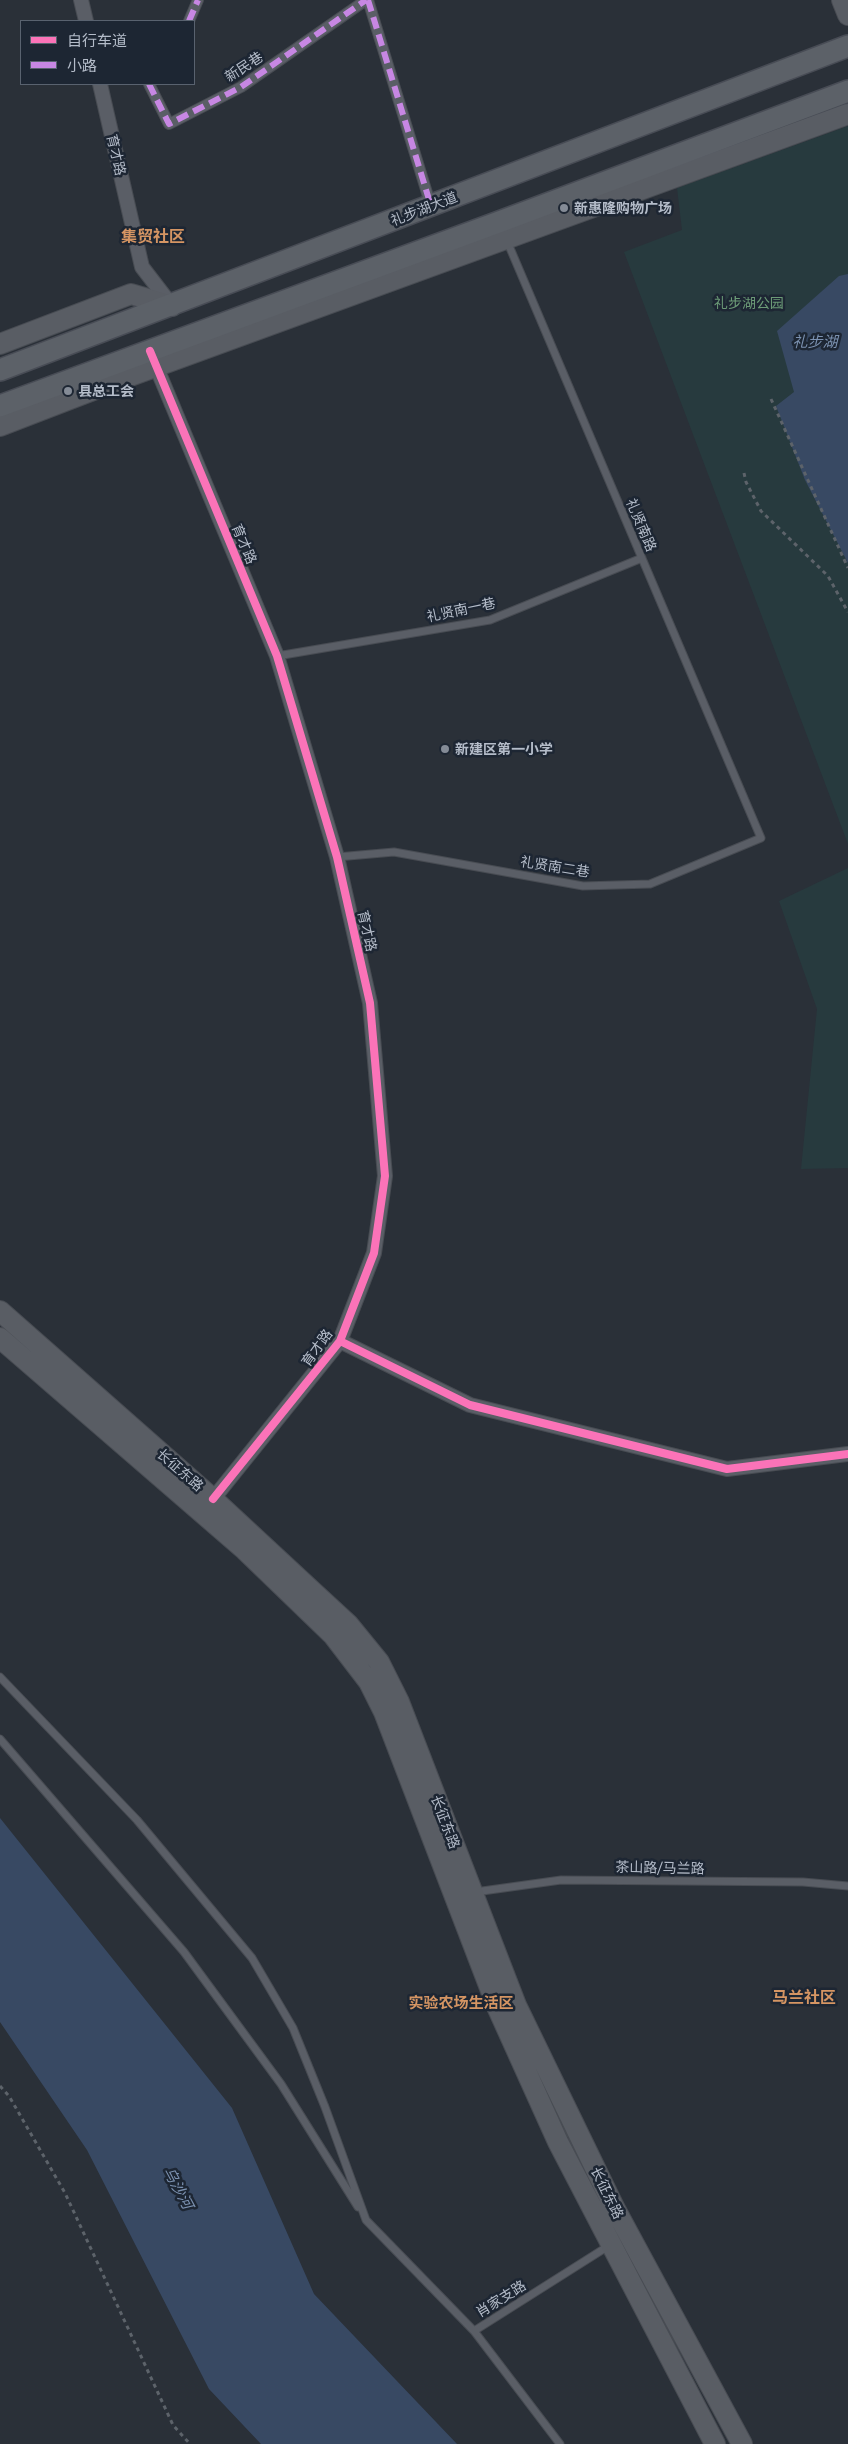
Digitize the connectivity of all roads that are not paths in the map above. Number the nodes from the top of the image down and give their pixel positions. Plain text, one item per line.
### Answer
1 (81, 0) edge
2 (198, 0) edge
3 (367, 0) edge
4 (842, 0) edge
5 (848, 15) edge
6 (86, 20) edge
7 (189, 20) edge
8 (848, 46) edge
9 (100, 85) edge
10 (149, 85) edge
11 (848, 90) edge
12 (848, 114) edge
13 (431, 206) junction
14 (502, 231) junction
15 (172, 306) junction
16 (0, 344) edge
17 (153, 359) junction
18 (0, 370) edge
19 (0, 406) edge
20 (0, 426) edge
21 (642, 558) junction
22 (277, 656) junction
23 (761, 838) joint
24 (337, 857) junction
25 (0, 1311) edge
26 (0, 1338) edge
27 (340, 1341) junction
28 (848, 1454) edge
29 (213, 1500) junction
30 (0, 1677) edge
31 (0, 1740) edge
32 (848, 1886) edge
33 (472, 1892) junction
34 (366, 2220) junction
35 (611, 2244) junction
36 (474, 2331) junction
37 (560, 2444) edge
38 (715, 2444) edge
39 (742, 2444) edge

1 - 6 street
2 - 7 street
3 - 10 street, 新民巷
3 - 13 street, 新民巷
4 - 5 main road
8 - 13 main road, 礼步湖大道
9 - 15 street, 育才路
11 - 14 main road
12 - 14 main road
13 - 15 main road, 礼步湖大道
14 - 17 main road
14 - 21 lane, 礼贤南路
15 - 16 main road
15 - 18 main road, 礼步湖大道
17 - 19 main road
17 - 20 main road
17 - 22 street, 育才路
21 - 22 lane, 礼贤南一巷
21 - 23 lane, 礼贤南路
22 - 24 street, 育才路
23 - 24 lane, 礼贤南二巷
24 - 27 street, 育才路
25 - 29 main road, 长征东路
26 - 35 main road, 长征东路
27 - 28 street
27 - 29 street, 育才路
29 - 33 main road, 长征东路
30 - 34 lane
31 - 34 lane
32 - 33 lane, 茶山路/马兰路
33 - 39 main road, 长征东路
34 - 36 lane
35 - 36 lane, 肖家支路
35 - 38 main road, 长征东路
36 - 37 lane, 肖家支路

